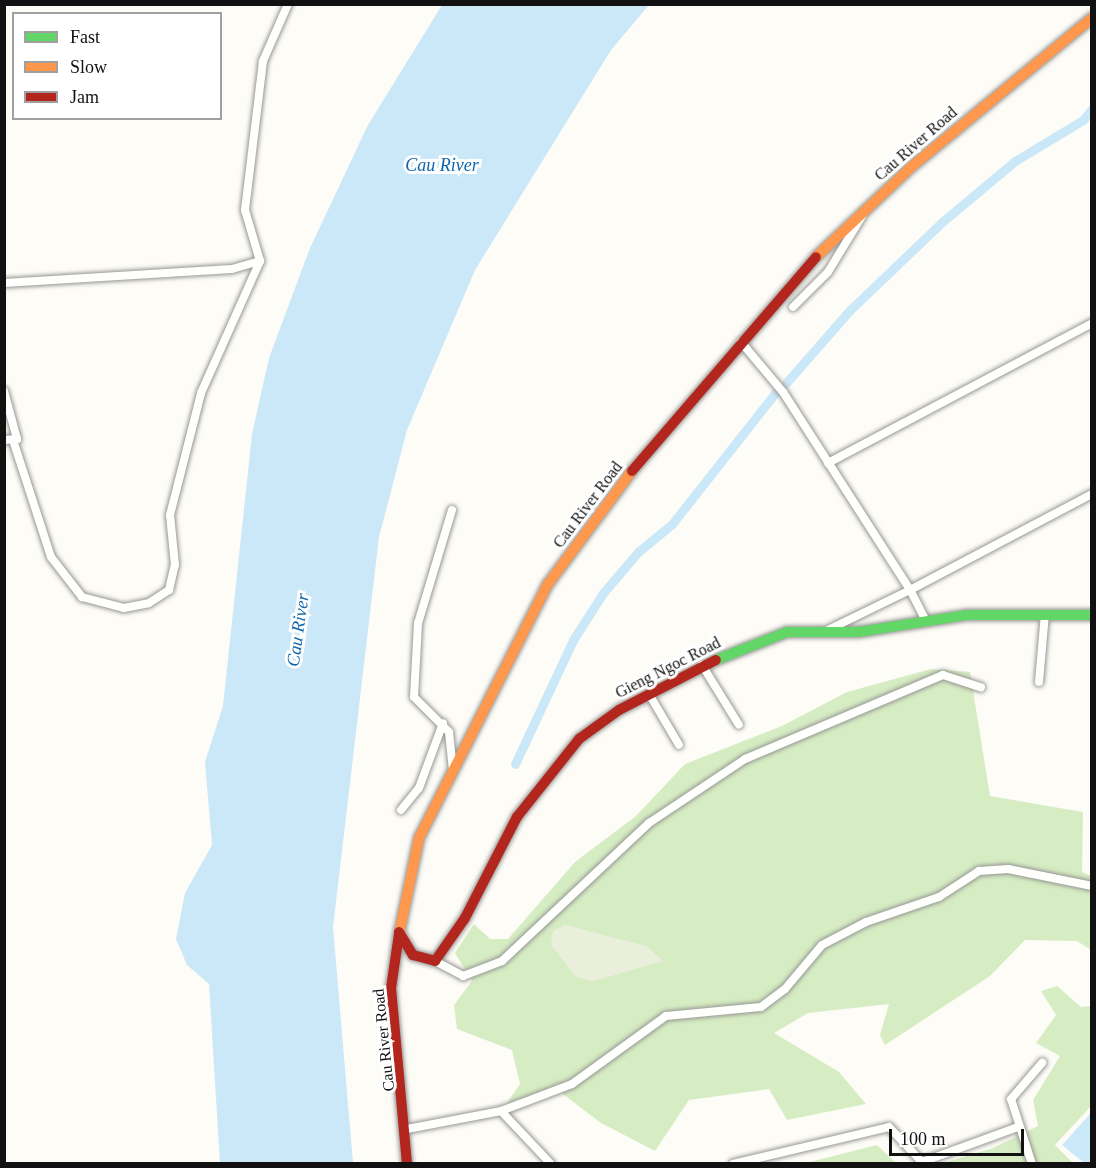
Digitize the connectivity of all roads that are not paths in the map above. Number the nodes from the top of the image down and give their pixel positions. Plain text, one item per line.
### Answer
1 (288, 4) edge
2 (1092, 18) edge
3 (865, 210) junction
4 (260, 261) junction
5 (4, 283) edge
6 (794, 307) dead end
7 (1092, 323) edge
8 (741, 342) junction
9 (4, 391) edge
10 (9, 440) edge
11 (828, 463) junction
12 (1092, 494) edge
13 (452, 510) dead end
14 (910, 590) junction
15 (1045, 614) junction
16 (1092, 615) edge
17 (925, 619) junction
18 (824, 632) junction
19 (702, 665) junction
20 (1039, 682) dead end
21 (981, 687) dead end
22 (649, 694) junction
23 (443, 723) junction
24 (739, 725) dead end
25 (679, 745) dead end
26 (453, 769) junction
27 (400, 810) dead end
28 (1092, 886) edge
29 (399, 932) junction
30 (435, 961) junction
31 (1042, 1063) dead end
32 (501, 1112) junction
33 (1018, 1127) junction
34 (406, 1129) junction
35 (407, 1164) edge
36 (551, 1164) edge
37 (733, 1164) edge
38 (1032, 1164) edge

1 - 4 street
2 - 3 main road, Cau River Road
3 - 6 street
3 - 8 main road, Cau River Road
4 - 5 street
4 - 10 street
7 - 11 street
8 - 11 street
8 - 26 main road, Cau River Road
9 - 10 street
11 - 14 street
12 - 14 street
13 - 23 street
14 - 17 street
14 - 18 street
15 - 16 main road, Gieng Ngoc Road
15 - 17 main road, Gieng Ngoc Road
15 - 20 street
17 - 18 main road, Gieng Ngoc Road
18 - 19 main road, Gieng Ngoc Road
19 - 22 main road, Gieng Ngoc Road
19 - 24 street
21 - 30 street
22 - 25 street
22 - 30 main road, Gieng Ngoc Road
23 - 26 street
23 - 27 street
26 - 29 main road, Cau River Road
28 - 32 street
29 - 30 main road
29 - 34 main road, Cau River Road
31 - 33 street
32 - 34 street
32 - 36 street
33 - 37 street
33 - 38 street
34 - 35 main road, Cau River Road

